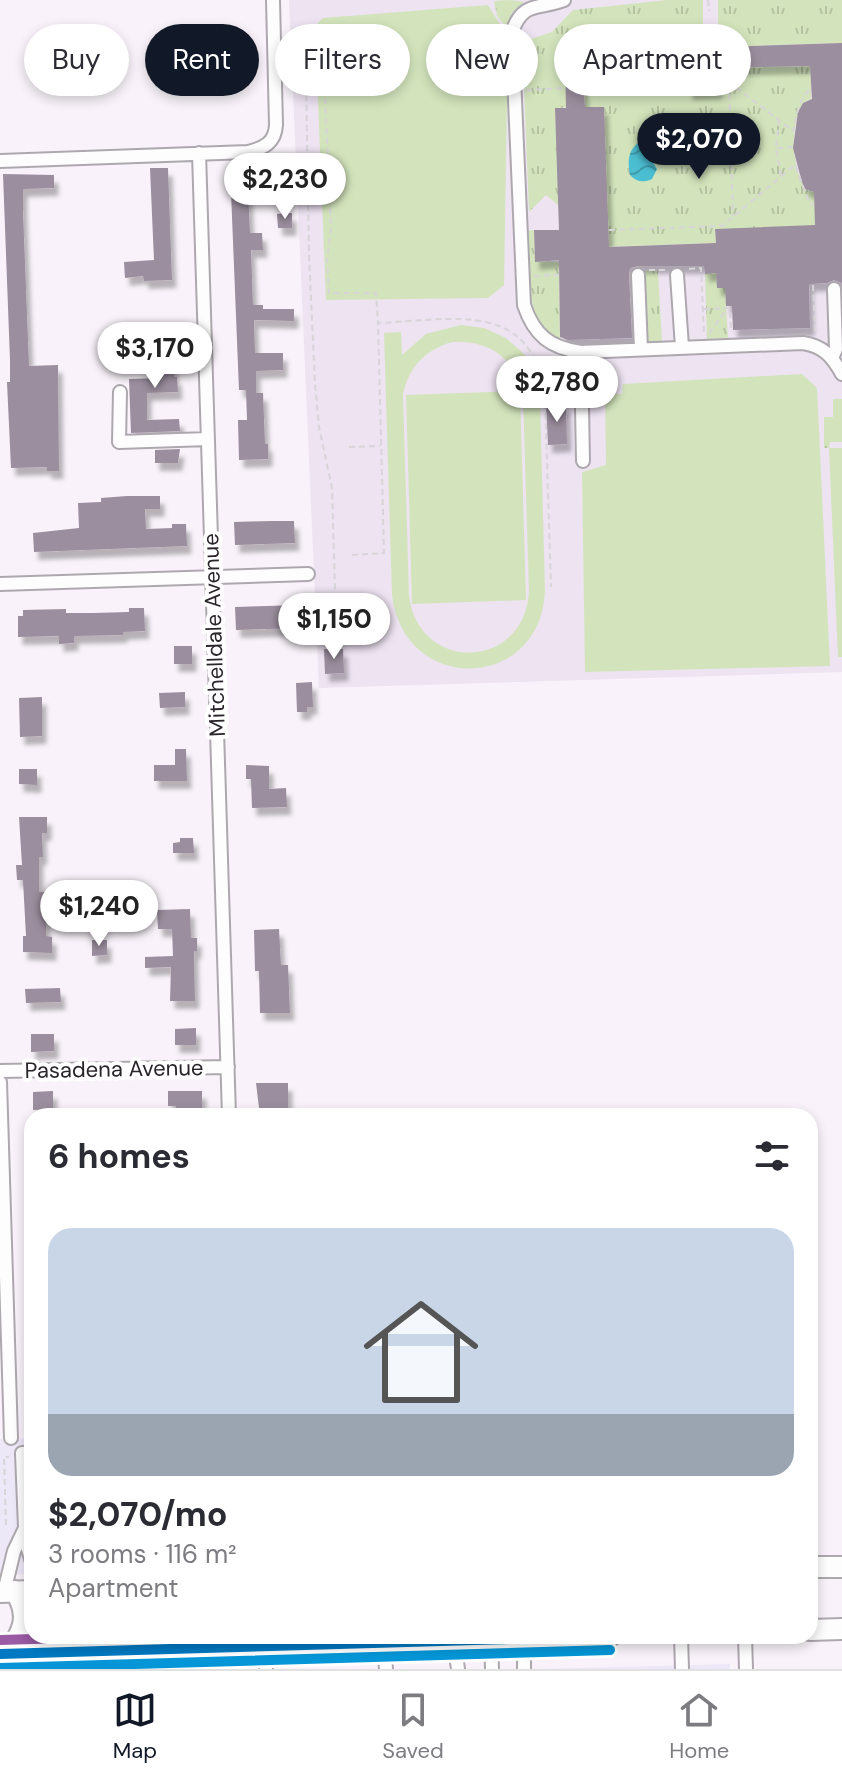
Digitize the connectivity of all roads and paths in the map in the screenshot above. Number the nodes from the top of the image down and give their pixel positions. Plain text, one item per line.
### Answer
1 (273, 0) edge
2 (564, 0) edge
3 (708, 0) edge
4 (709, 11) dead end
5 (811, 89) dead end
6 (306, 96) edge
7 (325, 96) edge
8 (729, 96) edge
9 (748, 96) edge
10 (779, 119) junction
11 (793, 147) dead end
12 (776, 148) junction
13 (199, 153) junction
14 (0, 161) edge
15 (781, 176) junction
16 (814, 205) dead end
17 (733, 216) junction
18 (609, 230) dead end
19 (559, 275) dead end
20 (638, 275) dead end
21 (677, 275) dead end
22 (528, 276) dead end
23 (813, 285) dead end
24 (834, 289) dead end
25 (727, 308) junction
26 (703, 309) dead end
27 (378, 323) junction
28 (815, 331) dead end
29 (704, 339) dead end
30 (731, 339) dead end
31 (682, 347) junction
32 (641, 349) junction
33 (581, 352) junction
34 (832, 358) junction
35 (842, 374) edge
36 (120, 392) dead end
37 (208, 439) junction
38 (382, 446) junction
39 (349, 447) dead end
40 (583, 461) dead end
41 (352, 555) dead end
42 (308, 574) dead end
43 (212, 577) junction
44 (0, 584) edge
45 (551, 587) dead end
46 (334, 648) dead end
47 (228, 1067) junction
48 (0, 1071) edge
49 (0, 1082) edge
50 (229, 1108) edge
51 (11, 1438) dead end
52 (24, 1453) edge
53 (10, 1457) dead end
54 (24, 1503) edge
55 (6, 1525) dead end
56 (24, 1532) edge
57 (22, 1539) junction
58 (24, 1542) edge
59 (818, 1567) edge
60 (842, 1567) edge
61 (13, 1592) edge
62 (24, 1610) edge
63 (24, 1624) edge
64 (842, 1629) edge
65 (818, 1630) edge
66 (354, 1644) edge
67 (384, 1644) edge
68 (454, 1644) edge
69 (491, 1644) edge
70 (524, 1644) edge
71 (681, 1644) edge
72 (745, 1644) edge
73 (266, 1647) junction
74 (65, 1652) edge
75 (3, 1654) edge
76 (266, 1669) edge
77 (386, 1669) edge
78 (458, 1669) edge
79 (492, 1669) edge
80 (524, 1669) edge
81 (682, 1669) edge
82 (746, 1669) edge

1 - 13 street
2 - 33 street
3 - 4 path
5 - 10 path
6 - 46 path
7 - 27 path
8 - 17 path
9 - 10 path
10 - 12 path
11 - 12 path
12 - 15 path
13 - 14 street
13 - 37 street, Mitchelldale Avenue
15 - 16 path
15 - 17 path
17 - 18 path
19 - 22 path
20 - 32 street
21 - 31 street
23 - 28 path
24 - 34 street
25 - 26 path
25 - 29 path
25 - 30 path
27 - 38 path
27 - 45 path
31 - 32 street
31 - 34 street
32 - 33 street
33 - 40 street
34 - 35 street
36 - 37 street
37 - 43 street, Mitchelldale Avenue
38 - 39 path
38 - 41 path
42 - 43 street
43 - 44 street
43 - 47 street, Mitchelldale Avenue
47 - 48 street, Pasadena Avenue
47 - 50 street, Mitchelldale Avenue
49 - 51 street
52 - 54 street
53 - 55 path
56 - 57 street
57 - 58 street
57 - 61 street
59 - 60 highway
61 - 62 highway
63 - 75 highway
64 - 65 highway
66 - 73 highway
67 - 77 street
68 - 78 street
69 - 79 street
70 - 80 street
71 - 81 street
72 - 82 street
73 - 74 highway
73 - 76 street
74 - 75 highway

